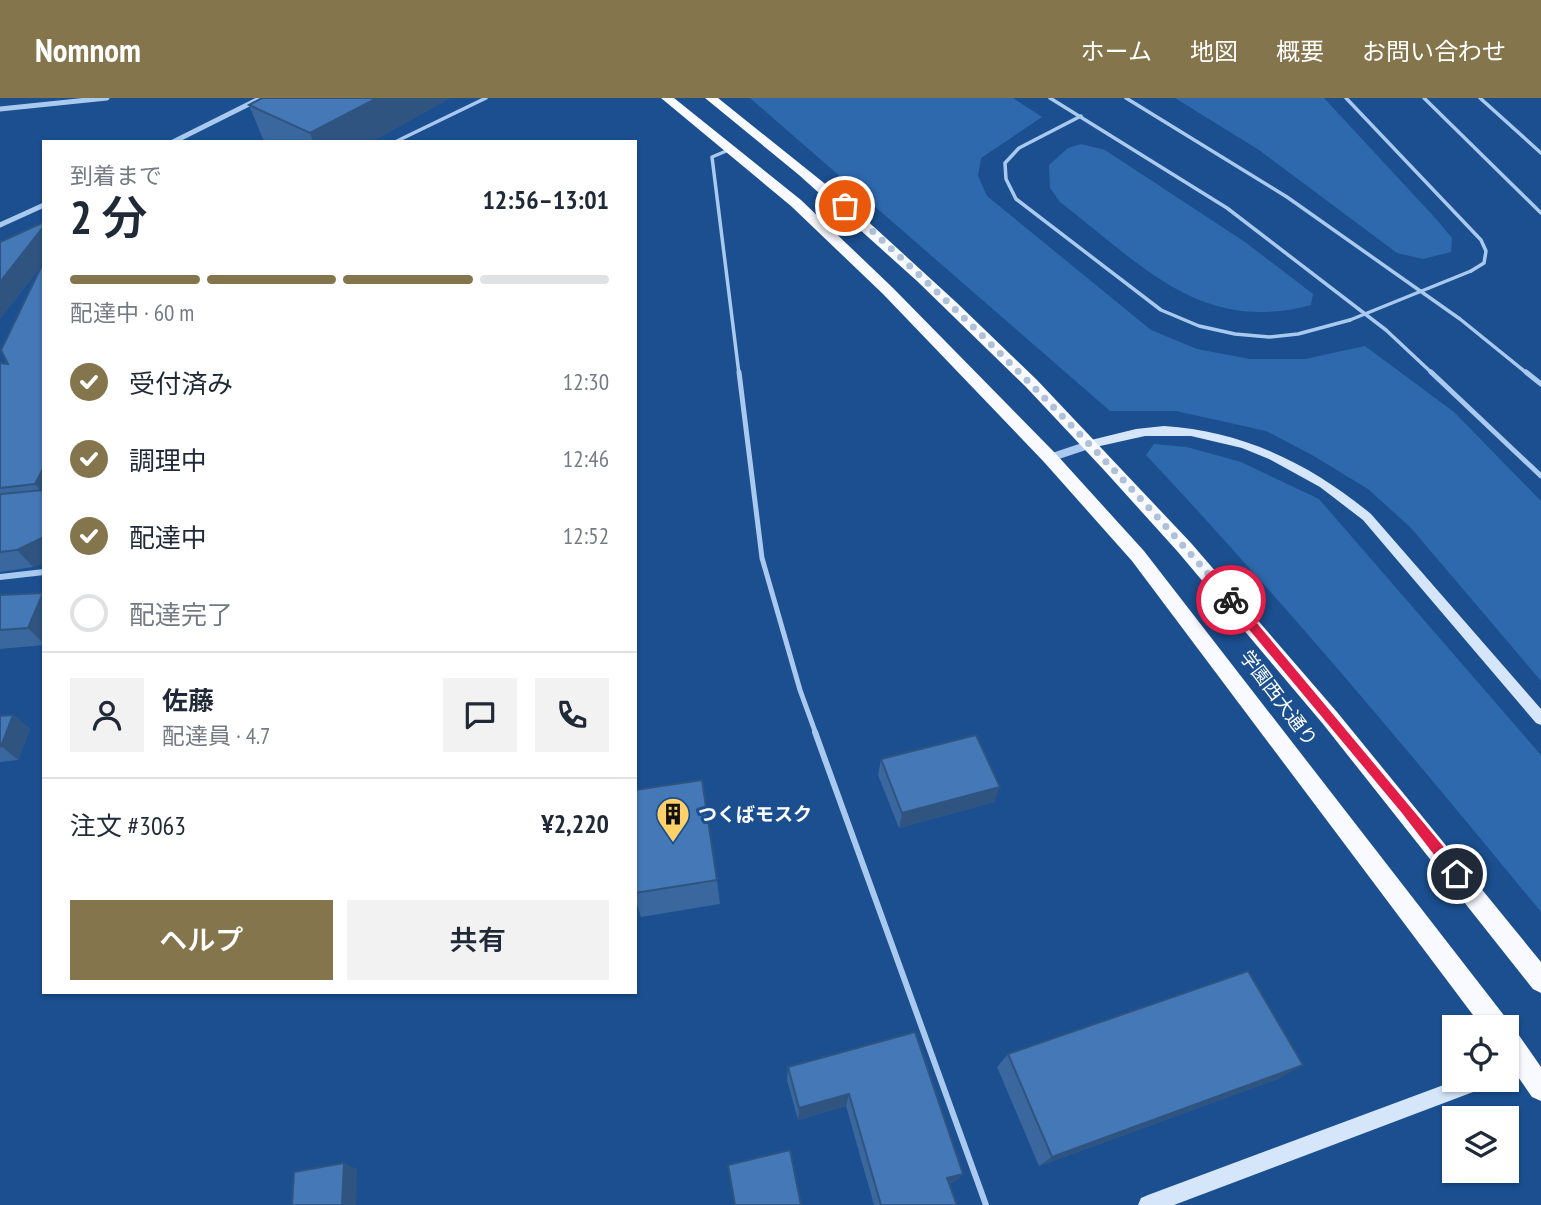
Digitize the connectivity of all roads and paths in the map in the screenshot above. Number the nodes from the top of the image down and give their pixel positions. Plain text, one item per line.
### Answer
1 (107, 98) edge
2 (261, 98) edge
3 (486, 98) edge
4 (667, 98) edge
5 (711, 98) edge
6 (1050, 98) edge
7 (1126, 98) edge
8 (1346, 98) edge
9 (1424, 98) edge
10 (1480, 98) edge
11 (0, 109) edge
12 (1081, 116) junction
13 (177, 140) edge
14 (400, 140) edge
15 (731, 149) junction
16 (1541, 153) edge
17 (42, 206) edge
18 (1541, 213) edge
19 (0, 225) edge
20 (1471, 271) joint
21 (1541, 384) edge
22 (1091, 444) junction
23 (1050, 458) junction
24 (1541, 476) edge
25 (42, 572) edge
26 (0, 577) edge
27 (1541, 719) edge
28 (1541, 981) edge
29 (1488, 1015) edge
30 (1519, 1070) edge
31 (1541, 1088) edge
32 (1449, 1092) edge
33 (986, 1205) edge
34 (1148, 1205) edge

1 - 11 street
2 - 13 street
3 - 14 lane
4 - 15 highway, 学園西大通り
5 - 22 highway, 学園西大通り
6 - 12 lane
7 - 21 lane
8 - 20 lane
9 - 18 lane
10 - 16 lane
12 - 20 lane, bridge
12 - 24 lane
15 - 23 highway, 学園西大通り
15 - 33 lane
17 - 19 street
22 - 23 street
22 - 27 main road
22 - 28 highway, 学園西大通り
23 - 29 highway, 学園西大通り
25 - 26 street
30 - 31 highway
32 - 34 main road

